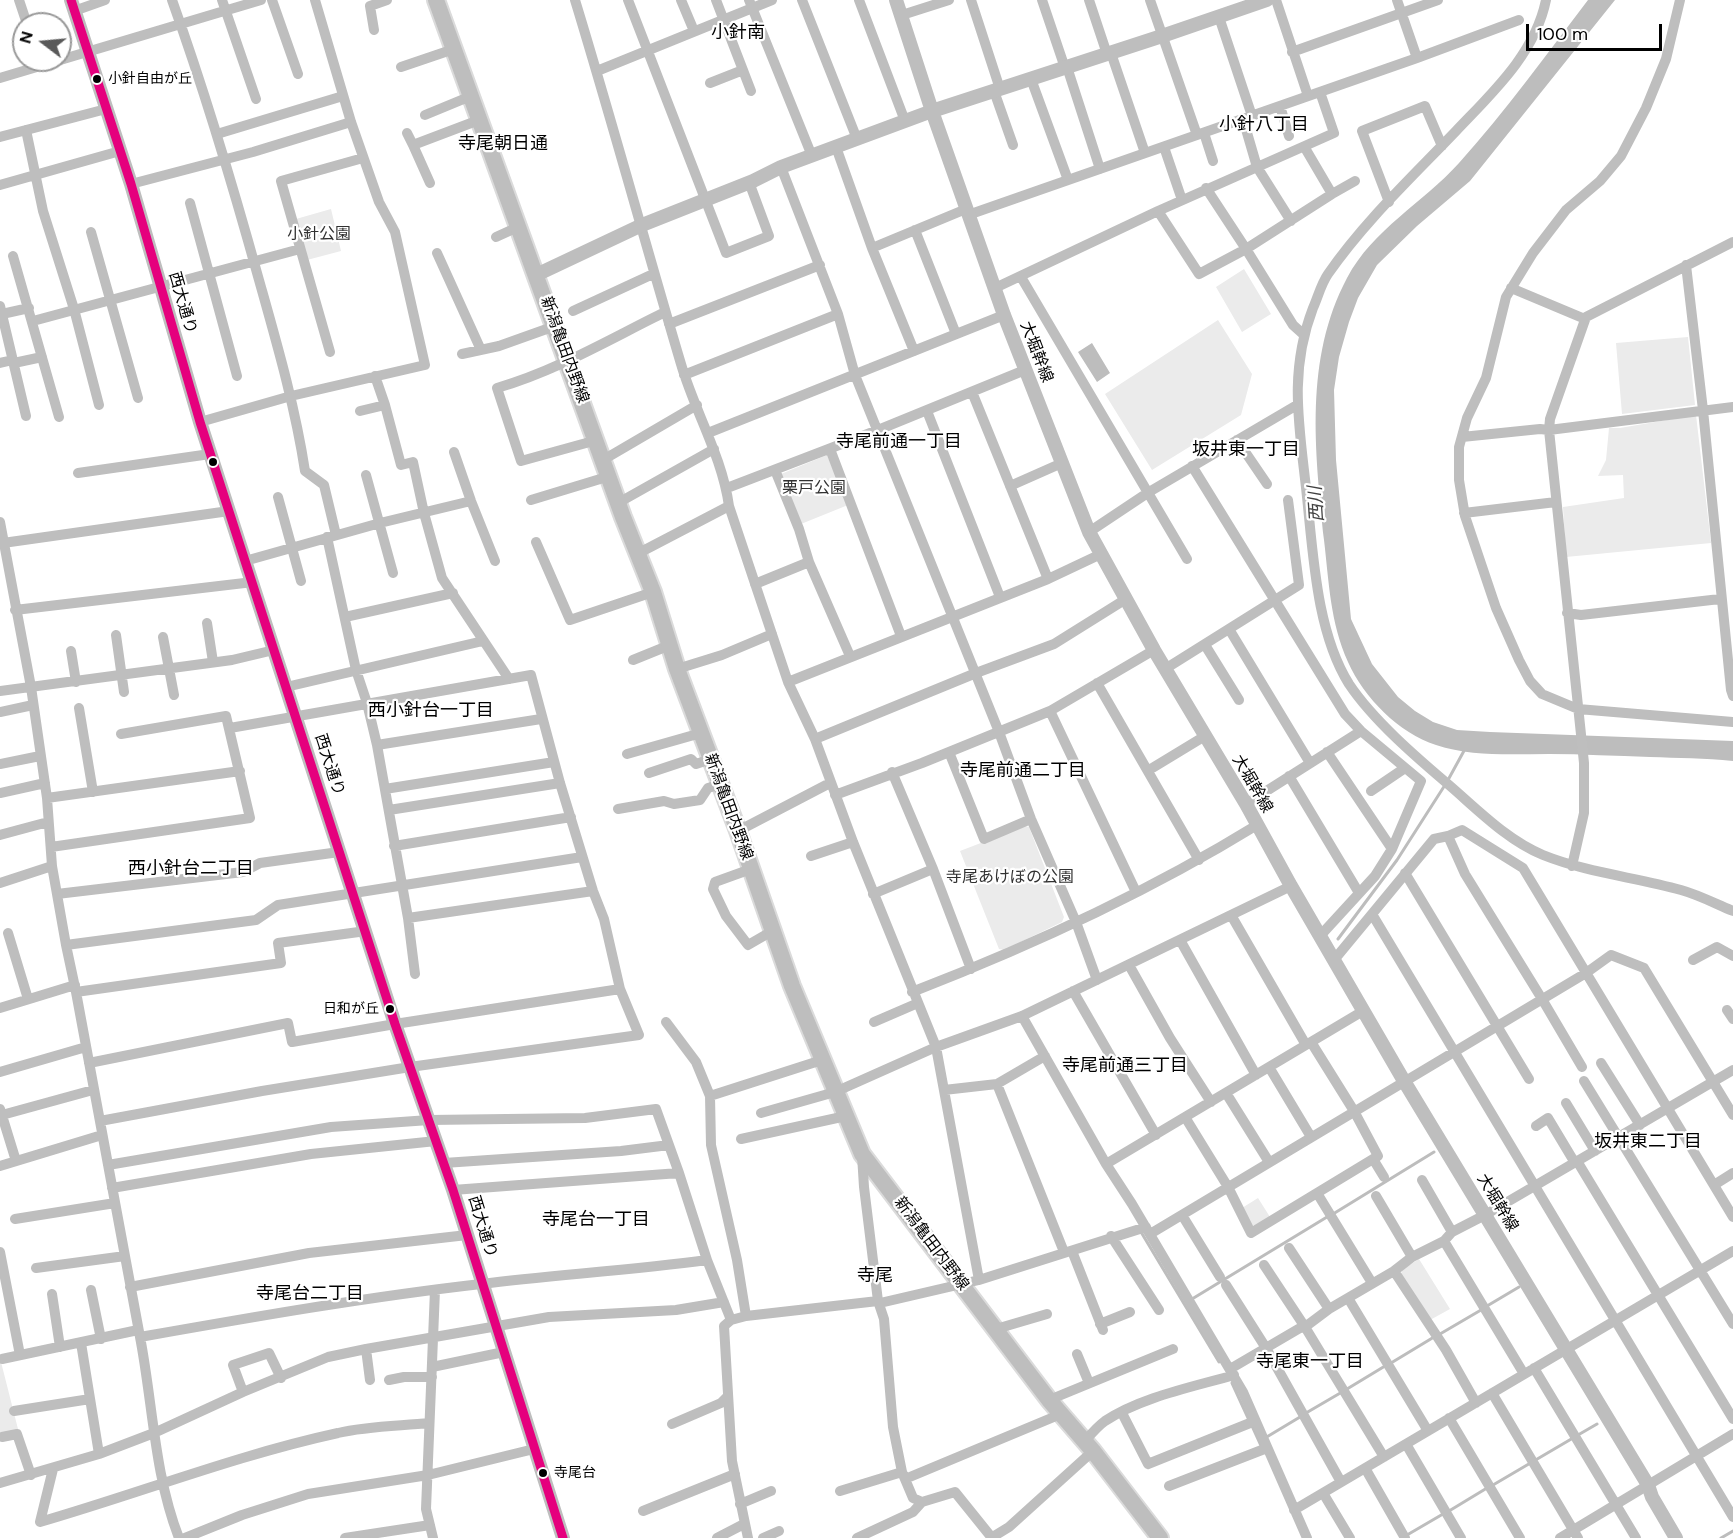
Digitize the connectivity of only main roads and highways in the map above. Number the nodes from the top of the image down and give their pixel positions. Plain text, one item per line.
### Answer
1 (436, 0) edge
2 (1160, 1538) edge

1 - 2 main road, 新潟亀田内野線

